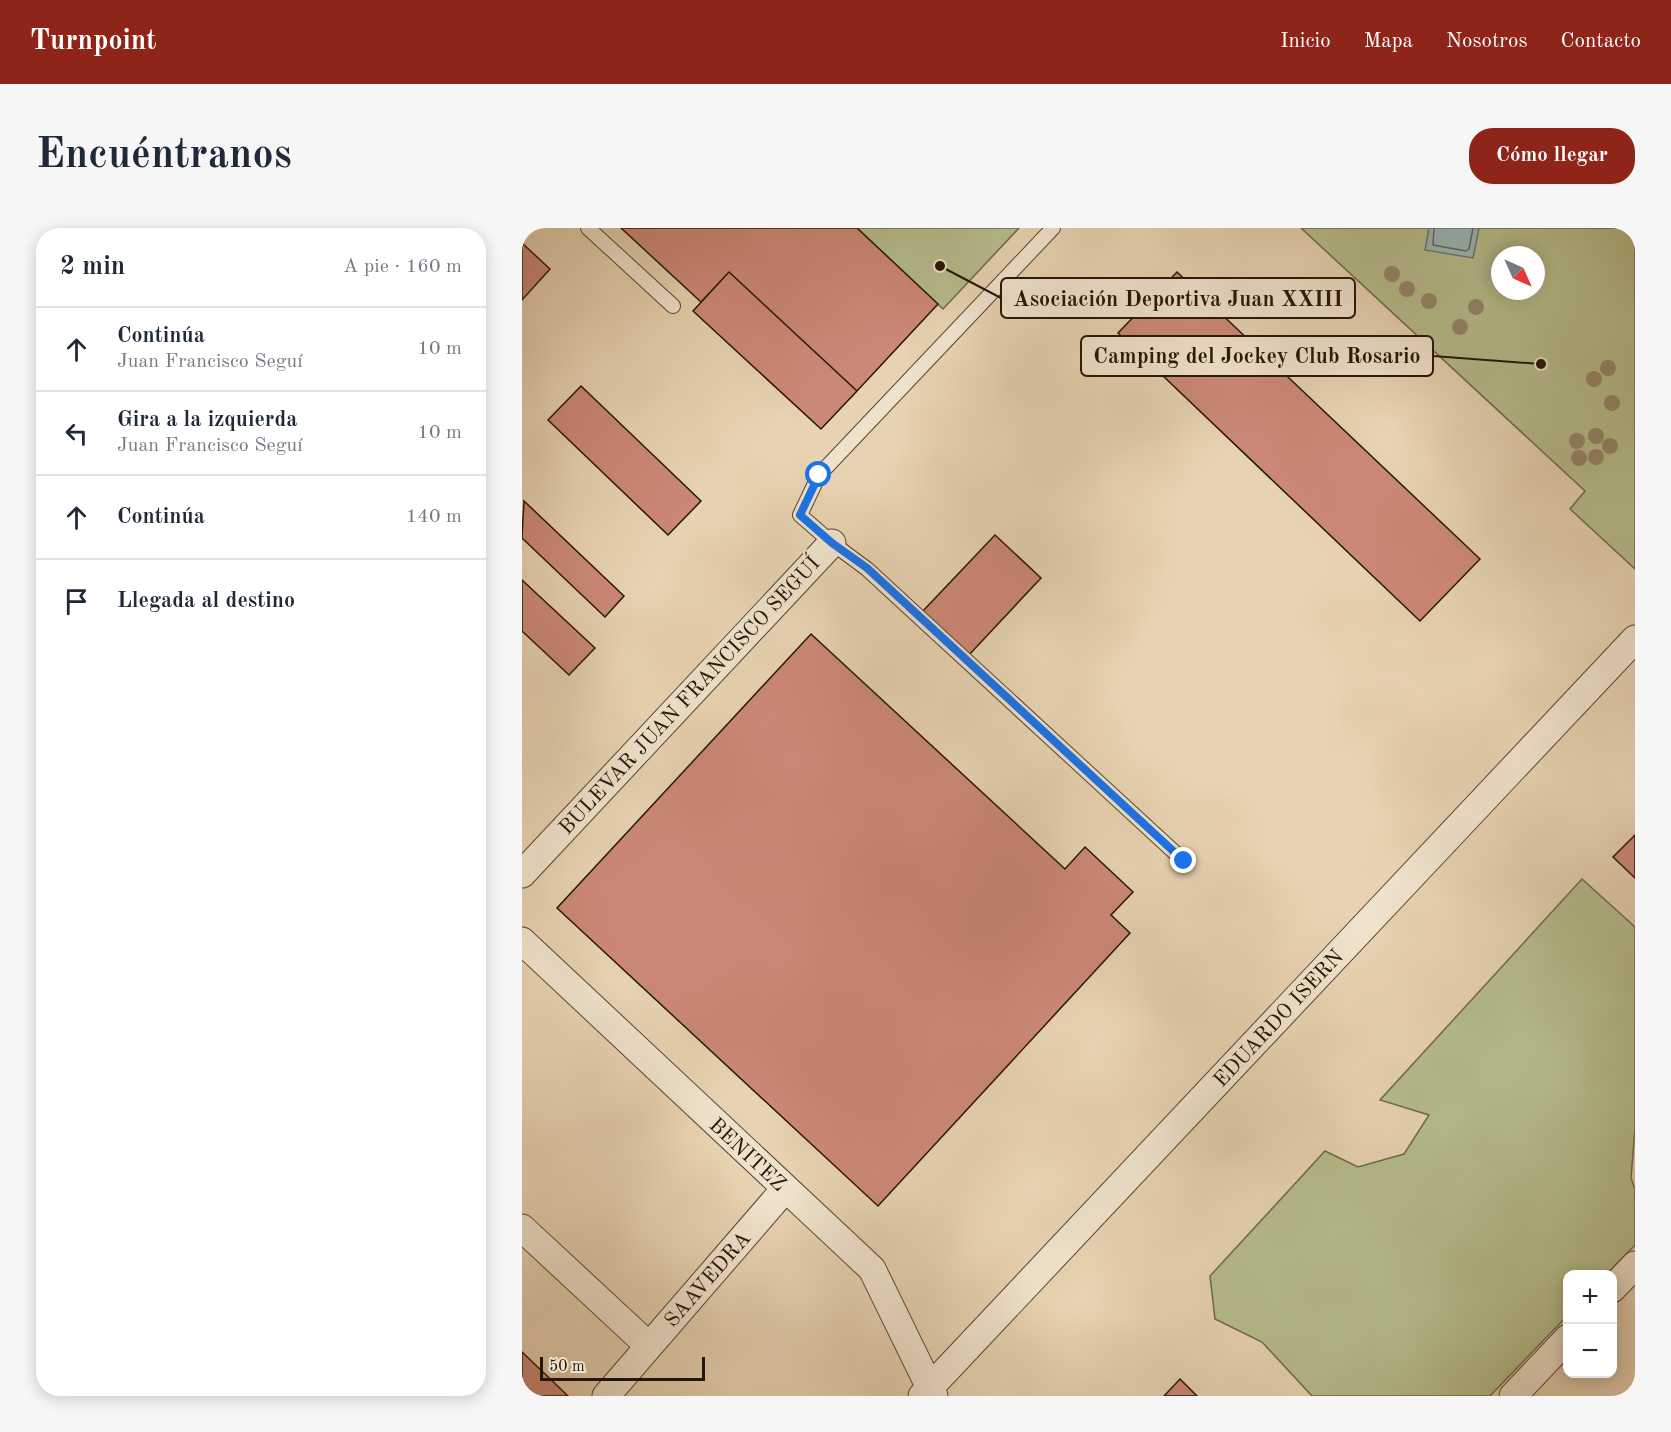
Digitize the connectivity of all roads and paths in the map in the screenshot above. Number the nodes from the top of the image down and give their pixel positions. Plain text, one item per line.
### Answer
1 (588, 228) edge
2 (1053, 228) edge
3 (673, 306) dead end
4 (832, 543) junction
5 (1635, 639) edge
6 (1184, 861) dead end
7 (522, 874) edge
8 (522, 941) edge
9 (785, 1189) junction
10 (522, 1228) edge
11 (1635, 1265) edge
12 (1617, 1284) edge
13 (1563, 1343) edge
14 (649, 1346) junction
15 (929, 1393) edge
16 (606, 1396) edge
17 (1513, 1396) edge

1 - 3 lane
2 - 4 lane
4 - 6 lane
4 - 7 street, BULEVAR JUAN FRANCISCO SEGUÍ
5 - 15 street, EDUARDO ISERN
8 - 9 street, BENITEZ
9 - 14 street, SAAVEDRA
9 - 15 street, BENITEZ
10 - 14 street
11 - 12 street
13 - 17 street
14 - 16 street, SAAVEDRA

